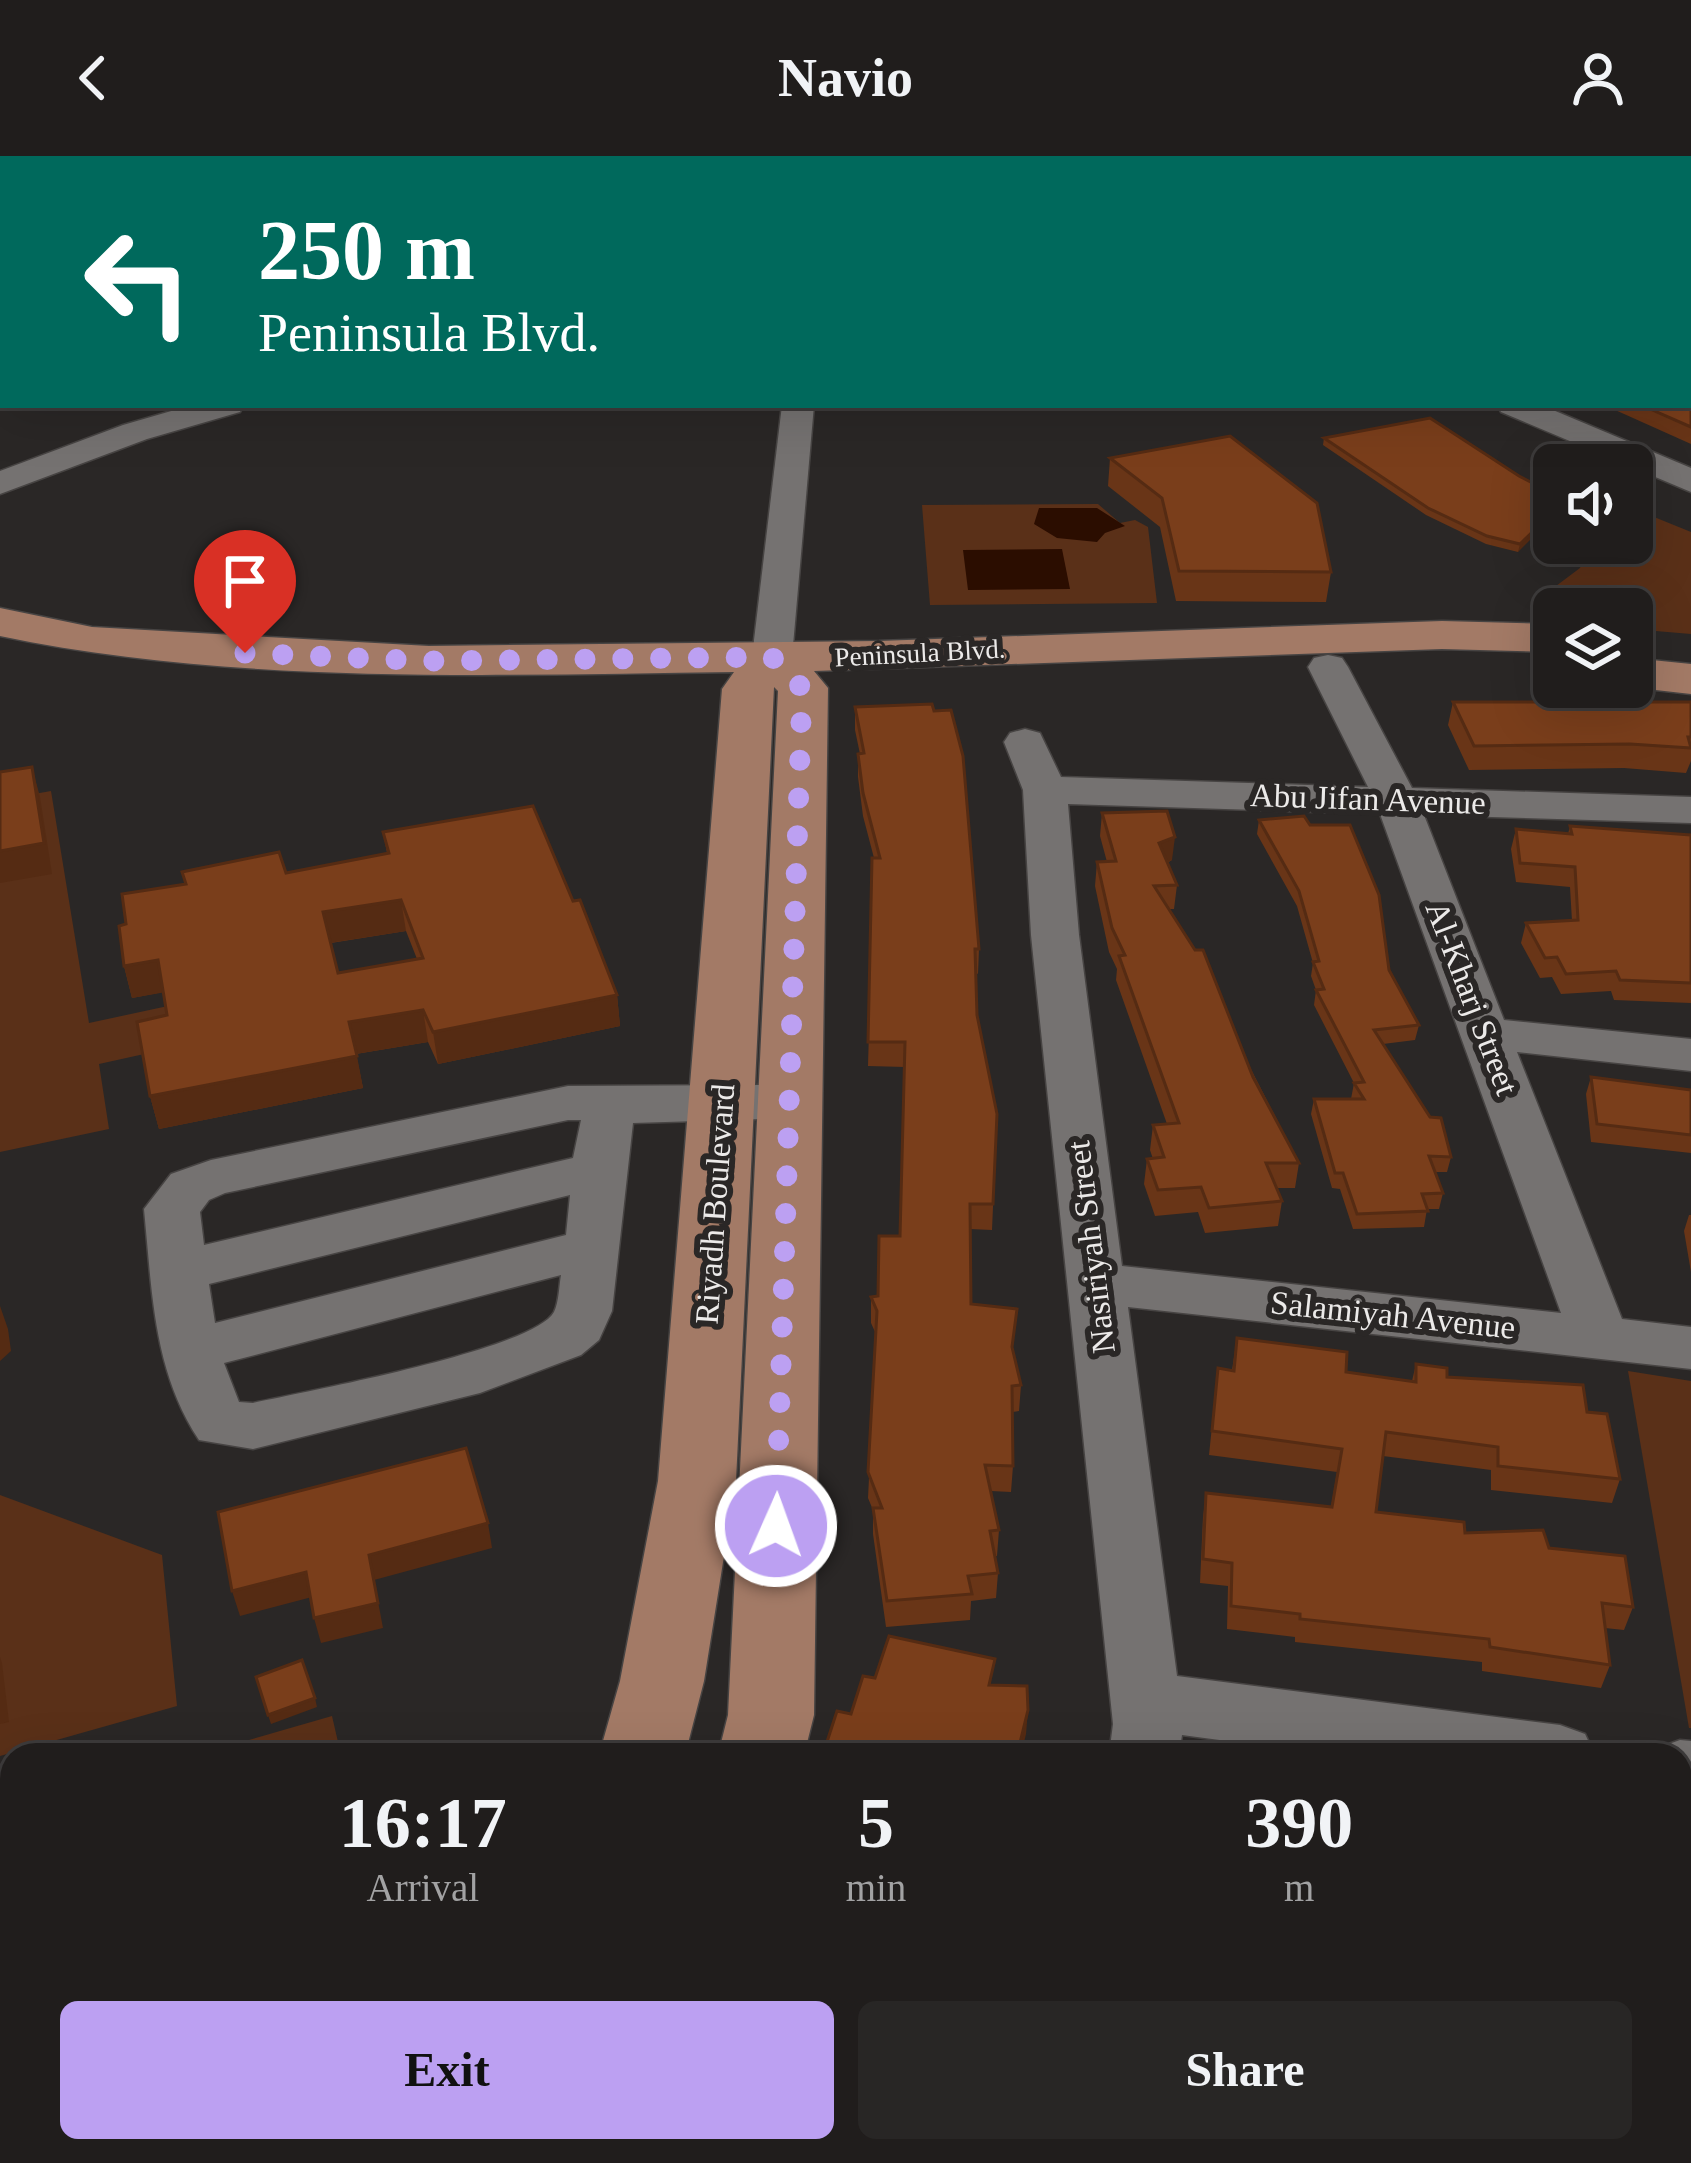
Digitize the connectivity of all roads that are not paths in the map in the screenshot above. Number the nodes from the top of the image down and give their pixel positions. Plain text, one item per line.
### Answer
1 (218, 408) edge
2 (798, 408) edge
3 (1520, 408) edge
4 (1691, 482) edge
5 (0, 483) edge
6 (0, 622) edge
7 (1533, 637) edge
8 (1653, 642) edge
9 (1691, 645) edge
10 (0, 658) edge
11 (1328, 667) junction
12 (1533, 668) edge
13 (1653, 675) edge
14 (774, 678) junction
15 (1691, 679) edge
16 (1035, 766) joint
17 (1397, 801) junction
18 (1691, 810) edge
19 (1485, 1033) junction
20 (1691, 1054) edge
21 (789, 1102) junction
22 (721, 1103) junction
23 (624, 1104) junction
24 (598, 1170) junction
25 (591, 1248) junction
26 (180, 1271) junction
27 (1096, 1283) junction
28 (1599, 1337) junction
29 (1691, 1348) edge
30 (193, 1350) junction
31 (1145, 1728) edge
32 (646, 1743) edge
33 (764, 1743) edge
34 (1376, 1743) edge

1 - 5 street
2 - 14 street, Riyadh Boulevard
3 - 4 street
6 - 14 main road, Peninsula Blvd.
7 - 14 main road, Peninsula Blvd.
8 - 9 main road
10 - 14 main road, Peninsula Blvd.
11 - 12 main road, Peninsula Blvd.
11 - 14 main road, Peninsula Blvd.
11 - 17 street, Al-Kharj Street
13 - 15 main road
14 - 21 main road, Riyadh Boulevard
14 - 22 main road, Riyadh Boulevard
16 - 17 street, Abu Jifan Avenue
16 - 27 street, Nasiriyah Street
17 - 18 street, Abu Jifan Avenue
17 - 19 street, Al-Kharj Street
19 - 20 street
19 - 28 street, Al-Kharj Street
21 - 22 street
21 - 33 main road, Riyadh Boulevard
22 - 23 street
22 - 32 main road, Riyadh Boulevard
23 - 24 street
23 - 26 street
24 - 25 street
24 - 26 street
25 - 30 street
25 - 30 street
26 - 30 street
27 - 28 street, Salamiyah Avenue
27 - 31 street, Nasiriyah Street
28 - 29 street, Salamiyah Avenue
31 - 34 street

